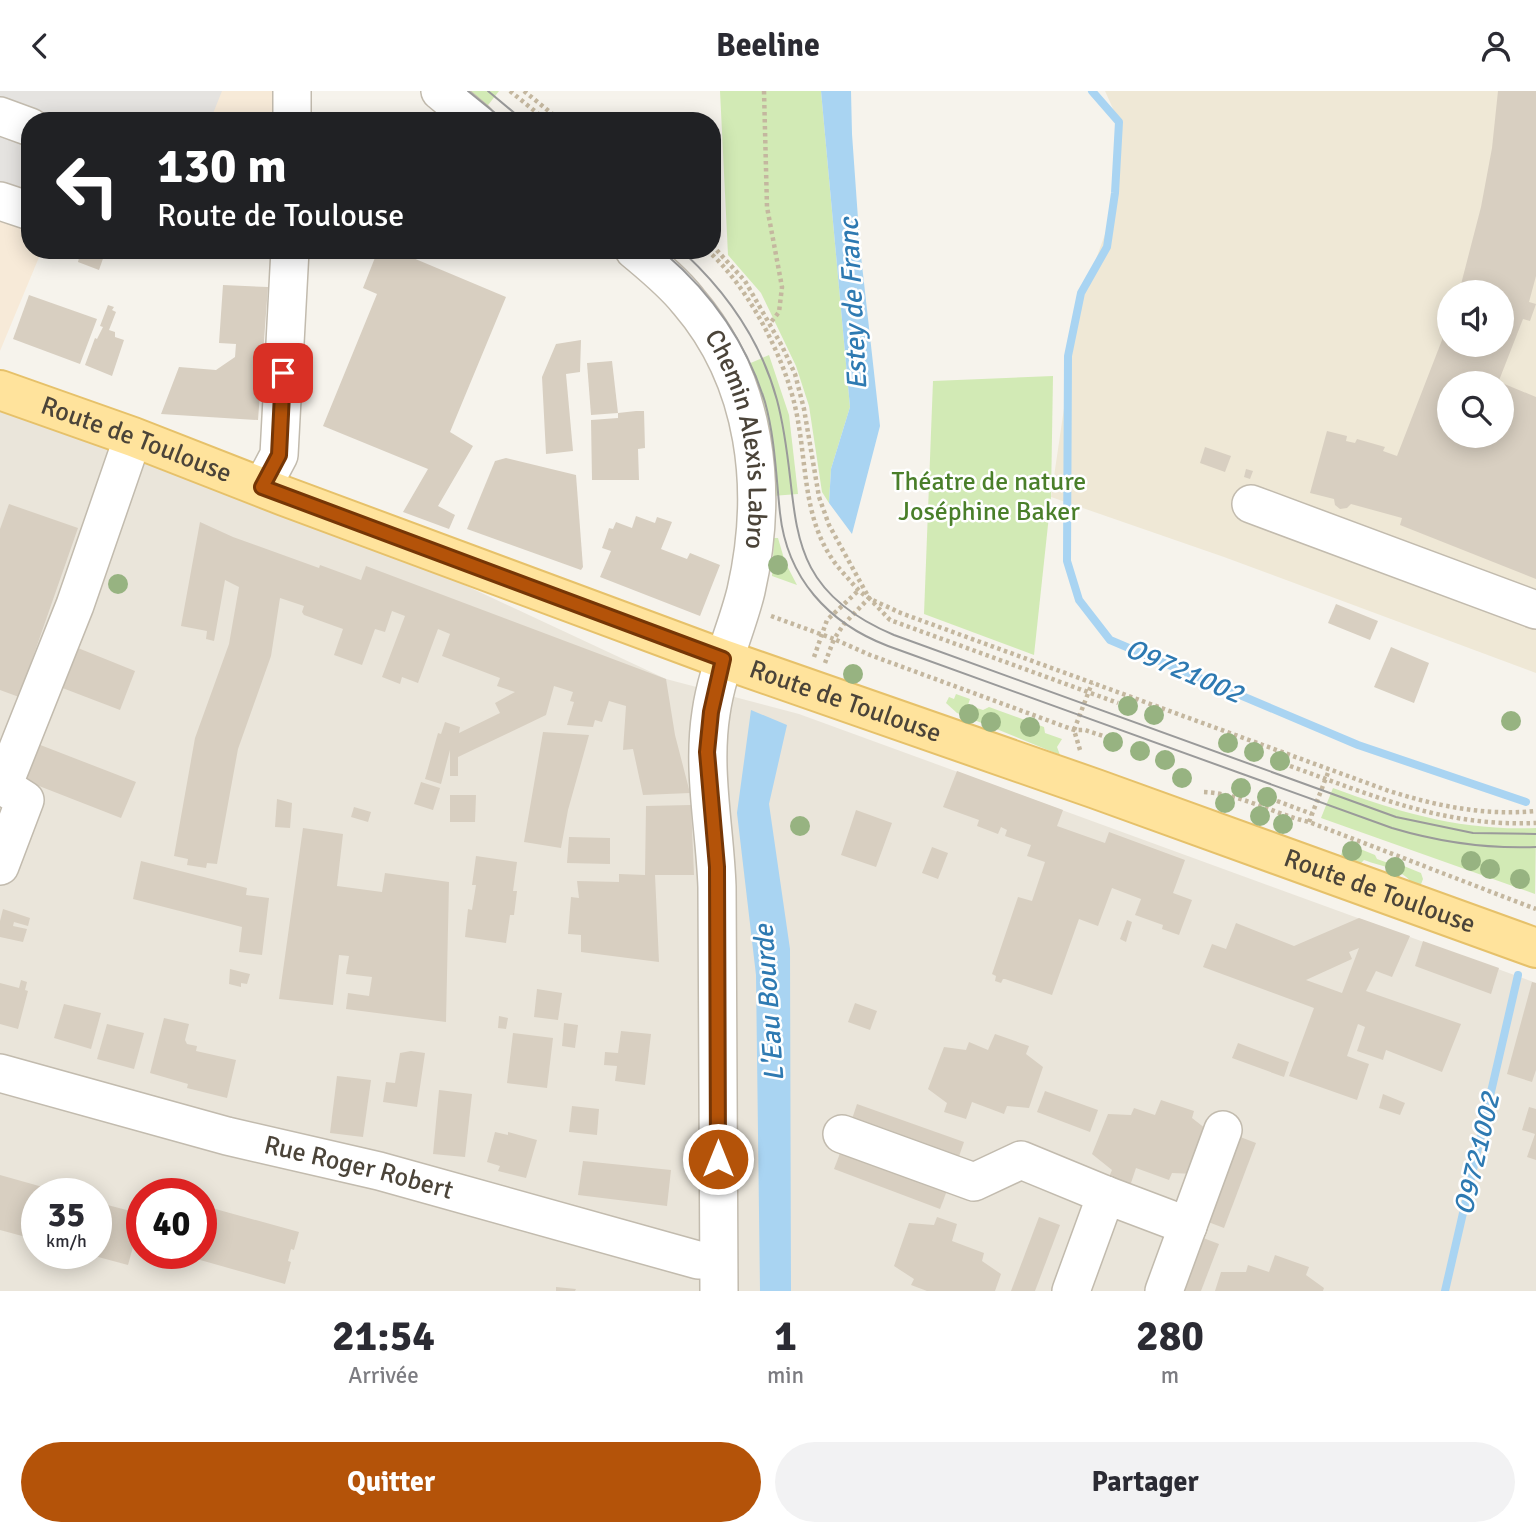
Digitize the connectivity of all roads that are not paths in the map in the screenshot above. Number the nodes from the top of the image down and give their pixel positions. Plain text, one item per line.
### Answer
1 (292, 91) edge
2 (440, 91) edge
3 (292, 112) edge
4 (465, 112) edge
5 (0, 116) edge
6 (21, 124) edge
7 (0, 201) edge
8 (21, 208) edge
9 (290, 259) edge
10 (644, 259) edge
11 (0, 390) edge
12 (133, 437) junction
13 (262, 487) junction
14 (1251, 504) dead end
15 (1536, 610) edge
16 (723, 659) junction
17 (1, 866) edge
18 (1536, 948) edge
19 (0, 1073) edge
20 (1223, 1130) dead end
21 (842, 1134) dead end
22 (1105, 1195) junction
23 (1188, 1226) junction
24 (719, 1276) edge
25 (1071, 1291) edge
26 (1164, 1291) edge

1 - 3 street
2 - 4 street
5 - 6 street
7 - 8 street
9 - 13 street
10 - 16 street, Chemin Alexis Labro
11 - 12 main road, Route de Toulouse
12 - 13 main road, Route de Toulouse
12 - 17 street
13 - 16 main road, Route de Toulouse
14 - 15 street
16 - 18 main road, Route de Toulouse
16 - 24 street, Chemin Alexis Labro
19 - 24 street, Rue Roger Robert
20 - 23 street
21 - 22 street
22 - 23 street
22 - 25 street
23 - 26 street

